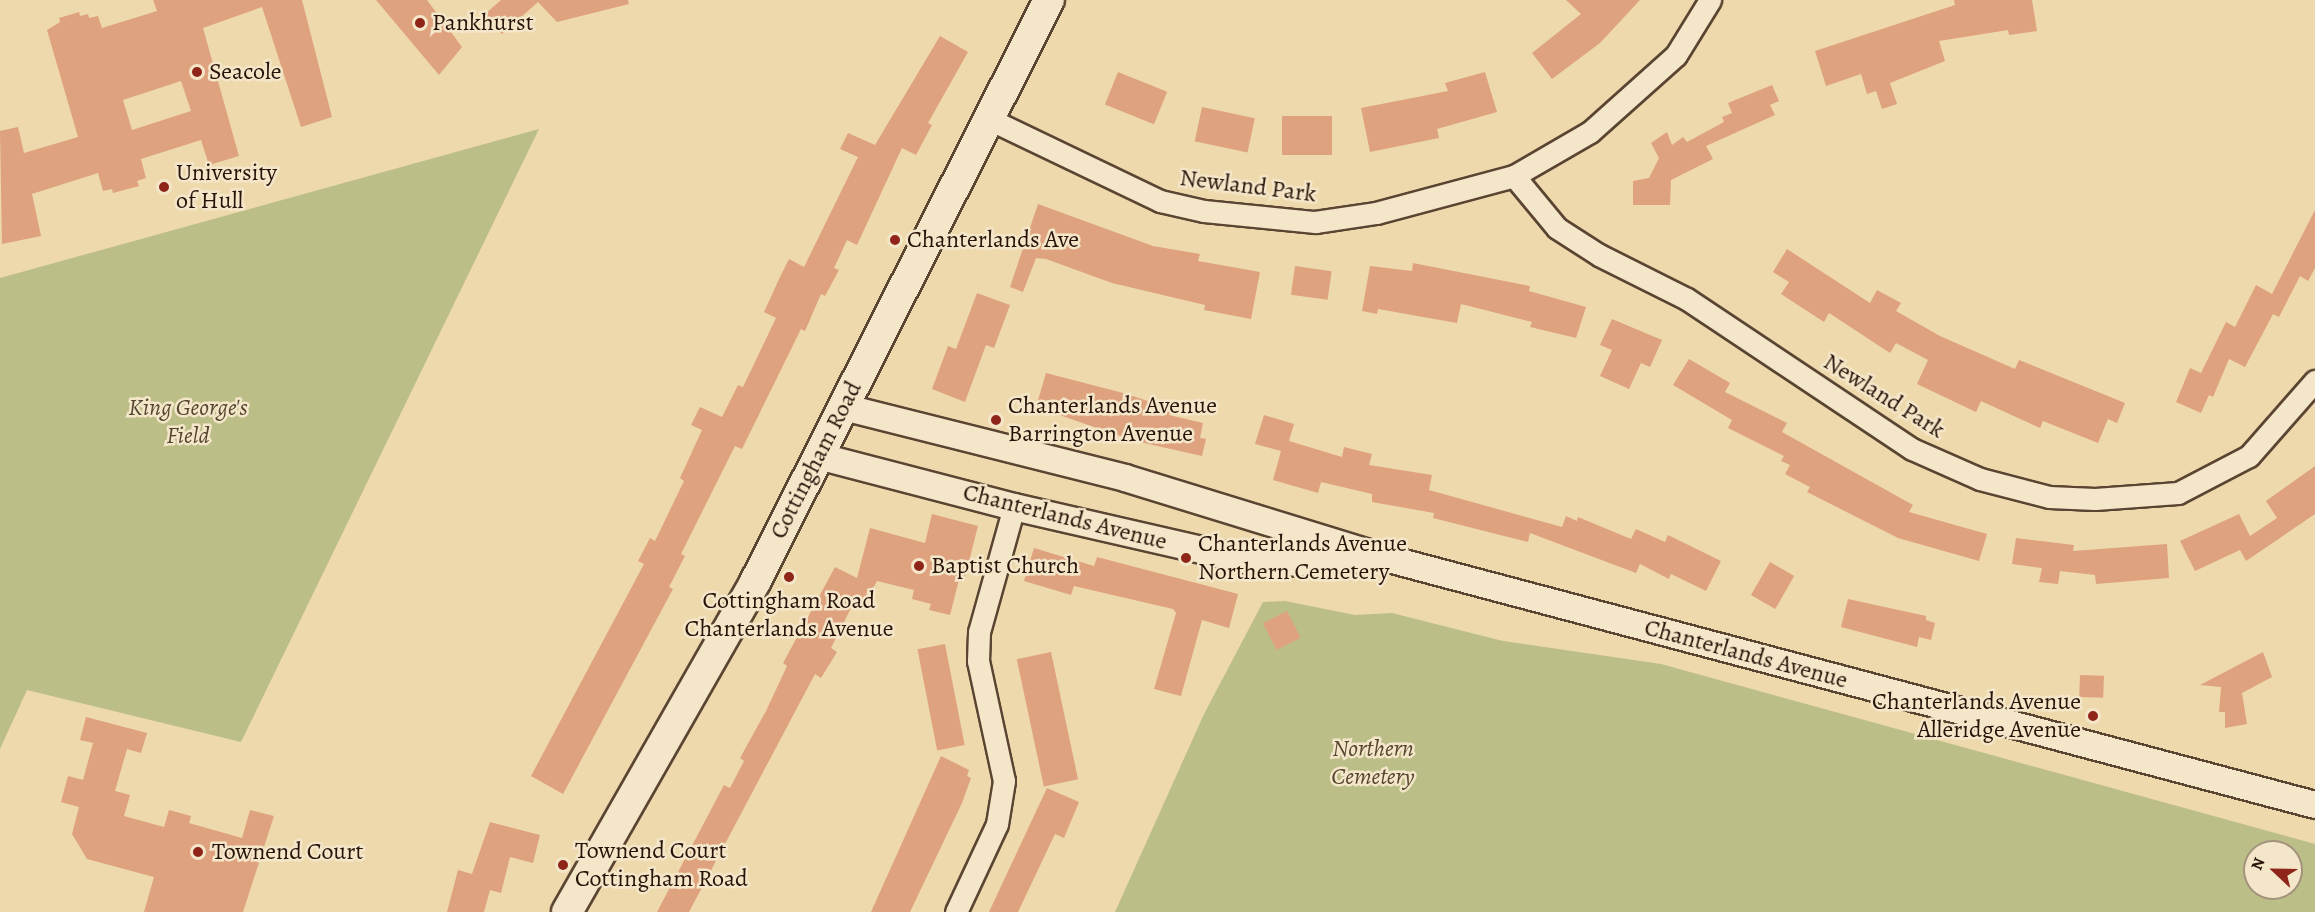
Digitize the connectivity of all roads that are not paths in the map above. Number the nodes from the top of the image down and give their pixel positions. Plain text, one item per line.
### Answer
1 (1049, 0) edge
2 (1710, 0) edge
3 (989, 119) junction
4 (1514, 176) junction
5 (2315, 381) edge
6 (843, 407) junction
7 (818, 456) junction
8 (1014, 507) junction
9 (1385, 558) junction
10 (2315, 805) edge
11 (567, 912) edge
12 (956, 912) edge

1 - 3 main road, Cottingham Road
2 - 4 street, Newland Park
3 - 4 street, Newland Park
3 - 6 main road, Cottingham Road
4 - 5 street, Newland Park
6 - 7 main road, Cottingham Road
6 - 9 street, Chanterlands Avenue
7 - 8 street, Chanterlands Avenue
7 - 11 main road, Cottingham Road
8 - 9 street, Chanterlands Avenue
8 - 12 street
9 - 10 street, Chanterlands Avenue

